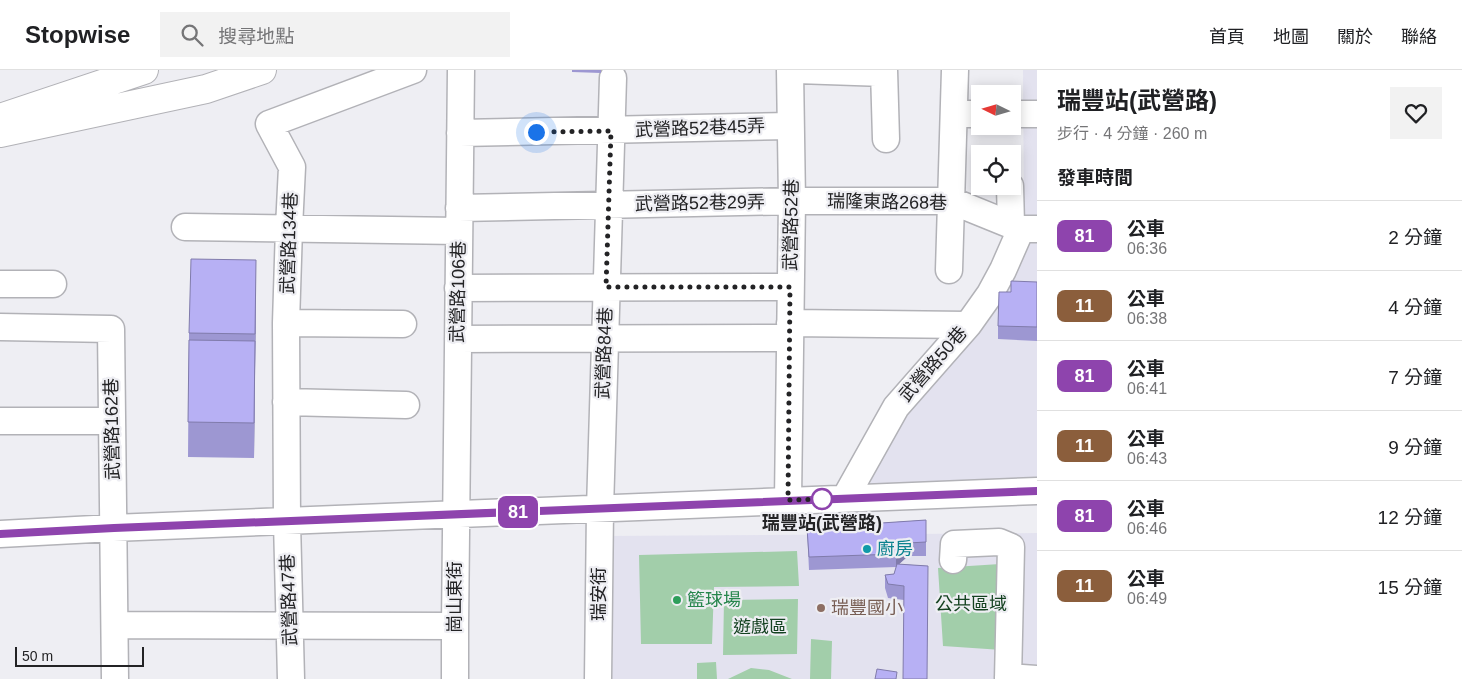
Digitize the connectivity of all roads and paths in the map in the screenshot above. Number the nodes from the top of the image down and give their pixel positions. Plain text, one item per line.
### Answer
1 (144, 70) edge
2 (262, 70) edge
3 (414, 70) edge
4 (460, 70) edge
5 (790, 70) edge
6 (797, 70) edge
7 (955, 70) edge
8 (884, 72) edge
9 (613, 78) dead end
10 (967, 114) edge
11 (1021, 114) edge
12 (1037, 114) edge
13 (0, 118) edge
14 (790, 126) junction
15 (611, 131) junction
16 (0, 133) edge
17 (460, 133) junction
18 (886, 139) dead end
19 (1013, 195) edge
20 (792, 201) junction
21 (952, 201) junction
22 (609, 204) junction
23 (459, 220) junction
24 (185, 227) dead end
25 (1023, 227) edge
26 (288, 228) junction
27 (949, 270) dead end
28 (0, 284) edge
29 (53, 284) dead end
30 (606, 287) junction
31 (790, 287) junction
32 (458, 288) junction
33 (286, 323) junction
34 (403, 324) dead end
35 (968, 325) junction
36 (0, 327) edge
37 (790, 330) junction
38 (605, 338) junction
39 (458, 339) junction
40 (286, 402) junction
41 (406, 405) dead end
42 (0, 421) edge
43 (112, 421) junction
44 (1037, 491) edge
45 (845, 498) junction
46 (788, 500) junction
47 (600, 509) junction
48 (456, 515) junction
49 (287, 522) junction
50 (114, 528) junction
51 (0, 534) edge
52 (953, 560) dead end
53 (115, 625) junction
54 (291, 626) junction
55 (454, 626) junction
56 (1008, 678) edge
57 (115, 679) edge
58 (291, 679) edge
59 (455, 679) edge
60 (598, 679) edge
61 (1037, 679) edge

1 - 13 highway
2 - 16 highway
3 - 26 street, 武營路134巷
4 - 17 street, 武營路106巷
5 - 14 street, 武營路52巷
6 - 8 street
7 - 10 street
8 - 18 street
9 - 15 street, 武營路84巷
10 - 21 street
11 - 12 street
14 - 15 street, 武營路52巷45弄
14 - 20 street, 武營路52巷
15 - 17 street, 武營路52巷45弄
15 - 22 street, 武營路84巷
17 - 23 street, 武營路106巷
19 - 25 street
20 - 21 street, 瑞隆東路268巷
20 - 22 street, 武營路52巷29弄
20 - 31 street, 武營路52巷
21 - 25 street, 瑞隆東路268巷
21 - 27 street
22 - 23 street, 武營路52巷29弄
22 - 30 street, 武營路84巷
23 - 26 street, 武營路52巷29弄
23 - 32 street, 武營路106巷
24 - 26 street, 武營路52巷29弄
25 - 35 street, 武營路50巷
26 - 33 street, 武營路134巷
28 - 29 street
30 - 31 street
30 - 32 street
30 - 38 street, 武營路84巷
31 - 37 street, 武營路52巷
32 - 39 street, 武營路106巷
33 - 34 street
33 - 40 street, 武營路134巷
35 - 37 street
35 - 45 street, 武營路50巷
36 - 43 street, 武營路162巷
37 - 38 street
37 - 46 street, 武營路52巷
38 - 39 street
38 - 47 street, 武營路84巷
39 - 48 street, 武營路106巷
40 - 41 street
40 - 49 street, 武營路134巷
42 - 43 street
43 - 50 street, 武營路162巷
44 - 45 street
45 - 46 street
46 - 47 street
47 - 48 street
47 - 60 street, 瑞安街
48 - 49 street
48 - 55 street, 崗山東街
49 - 50 street
49 - 54 street, 武營路47巷
50 - 51 street
50 - 53 street, 武營路162巷
52 - 56 street
53 - 54 street
53 - 57 street, 武營路162巷
54 - 55 street
54 - 58 street, 武營路47巷
55 - 59 street, 崗山東街
56 - 61 street

